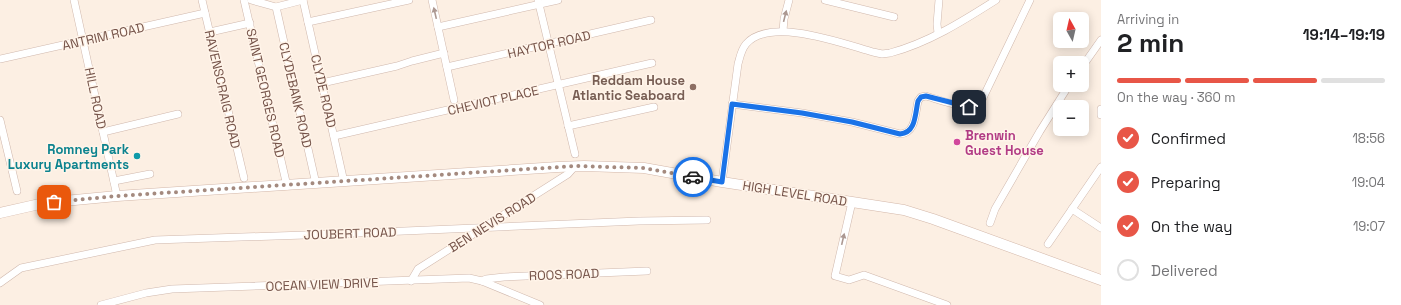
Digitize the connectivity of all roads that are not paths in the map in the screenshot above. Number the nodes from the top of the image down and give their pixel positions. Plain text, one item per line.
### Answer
1 (74, 0) edge
2 (202, 0) edge
3 (244, 0) edge
4 (251, 0) edge
5 (303, 0) edge
6 (409, 0) edge
7 (432, 0) edge
8 (558, 0) edge
9 (789, 0) edge
10 (825, 0) edge
11 (939, 0) edge
12 (996, 0) edge
13 (1030, 0) edge
14 (539, 2) edge
15 (846, 2) edge
16 (276, 7) junction
17 (205, 13) junction
18 (894, 17) dead end
19 (651, 20) dead end
20 (308, 22) junction
21 (250, 23) junction
22 (438, 27) junction
23 (782, 31) junction
24 (210, 32) junction
25 (938, 33) junction
26 (84, 40) junction
27 (1101, 40) edge
28 (549, 44) junction
29 (444, 53) junction
30 (1089, 57) edge
31 (0, 58) edge
32 (652, 63) dead end
33 (447, 67) junction
34 (322, 83) junction
35 (559, 85) junction
36 (1065, 92) edge
37 (454, 100) dead end
38 (732, 104) junction
39 (654, 107) dead end
40 (1101, 109) edge
41 (178, 114) dead end
42 (1101, 115) edge
43 (0, 120) edge
44 (568, 126) junction
45 (103, 132) junction
46 (334, 136) junction
47 (575, 154) dead end
48 (575, 166) junction
49 (1101, 167) edge
50 (150, 174) dead end
51 (244, 178) dead end
52 (114, 181) junction
53 (344, 182) junction
54 (722, 182) junction
55 (316, 184) junction
56 (286, 186) junction
57 (17, 191) dead end
58 (117, 196) junction
59 (852, 202) junction
60 (1072, 209) junction
61 (0, 213) edge
62 (708, 220) dead end
63 (990, 223) dead end
64 (482, 228) junction
65 (1101, 228) edge
66 (1048, 244) dead end
67 (647, 271) dead end
68 (1101, 280) edge
69 (411, 281) junction
70 (482, 281) junction
71 (0, 283) edge
72 (101, 305) edge
73 (540, 305) edge
74 (947, 305) edge

1 - 26 street, HILL ROAD
2 - 17 street, RAVENSCRAIG ROAD
3 - 21 street, SAINT GEORGES ROAD
4 - 16 street
5 - 16 street
5 - 20 street, CLYDE ROAD
6 - 20 street
22 -> 7 street
8 - 14 street
23 -> 9 street
10 - 15 street
11 - 25 street
12 - 25 street
13 - 38 street
14 - 22 street
14 - 28 street
15 - 18 street
16 - 55 street, CLYDEBANK ROAD
17 - 24 street, RAVENSCRAIG ROAD
17 - 26 street, ANTRIM ROAD
19 - 28 street, HAYTOR ROAD
20 - 34 street, CLYDE ROAD
21 - 24 street
21 - 56 street, SAINT GEORGES ROAD
22 - 29 street
23 - 25 street
23 - 38 street
24 - 51 street, RAVENSCRAIG ROAD
26 - 31 street, ANTRIM ROAD
26 - 45 street, HILL ROAD
27 - 30 street
28 - 33 street, HAYTOR ROAD
28 - 35 street
29 - 33 street
29 - 34 street
32 - 35 street, CHEVIOT PLACE
33 - 37 street
34 - 46 street, CLYDE ROAD
35 - 44 street
35 - 46 street, CHEVIOT PLACE
36 - 63 street
38 - 54 street
39 - 44 street
40 - 42 street
41 - 45 street
43 - 57 street
44 - 47 street
45 - 52 street, HILL ROAD
46 - 53 street, CLYDE ROAD
48 - 53 street, HIGH LEVEL ROAD
48 - 54 street, HIGH LEVEL ROAD
48 - 64 street, BEN NEVIS ROAD
49 - 60 street
50 - 52 street
52 - 58 street, HILL ROAD
53 - 55 street, HIGH LEVEL ROAD
54 - 59 street, HIGH LEVEL ROAD
55 - 56 street, HIGH LEVEL ROAD
56 - 58 street, HIGH LEVEL ROAD
58 - 61 street, HIGH LEVEL ROAD
59 - 68 street, HIGH LEVEL ROAD
74 -> 59 street
60 - 65 street
60 - 66 street
62 - 64 street, JOUBERT ROAD
64 - 69 street, BEN NEVIS ROAD
64 - 71 street, JOUBERT ROAD
67 - 70 street, ROOS ROAD
69 - 70 street, OCEAN VIEW DRIVE
69 - 72 street, OCEAN VIEW DRIVE
70 - 73 street, OCEAN VIEW DRIVE

